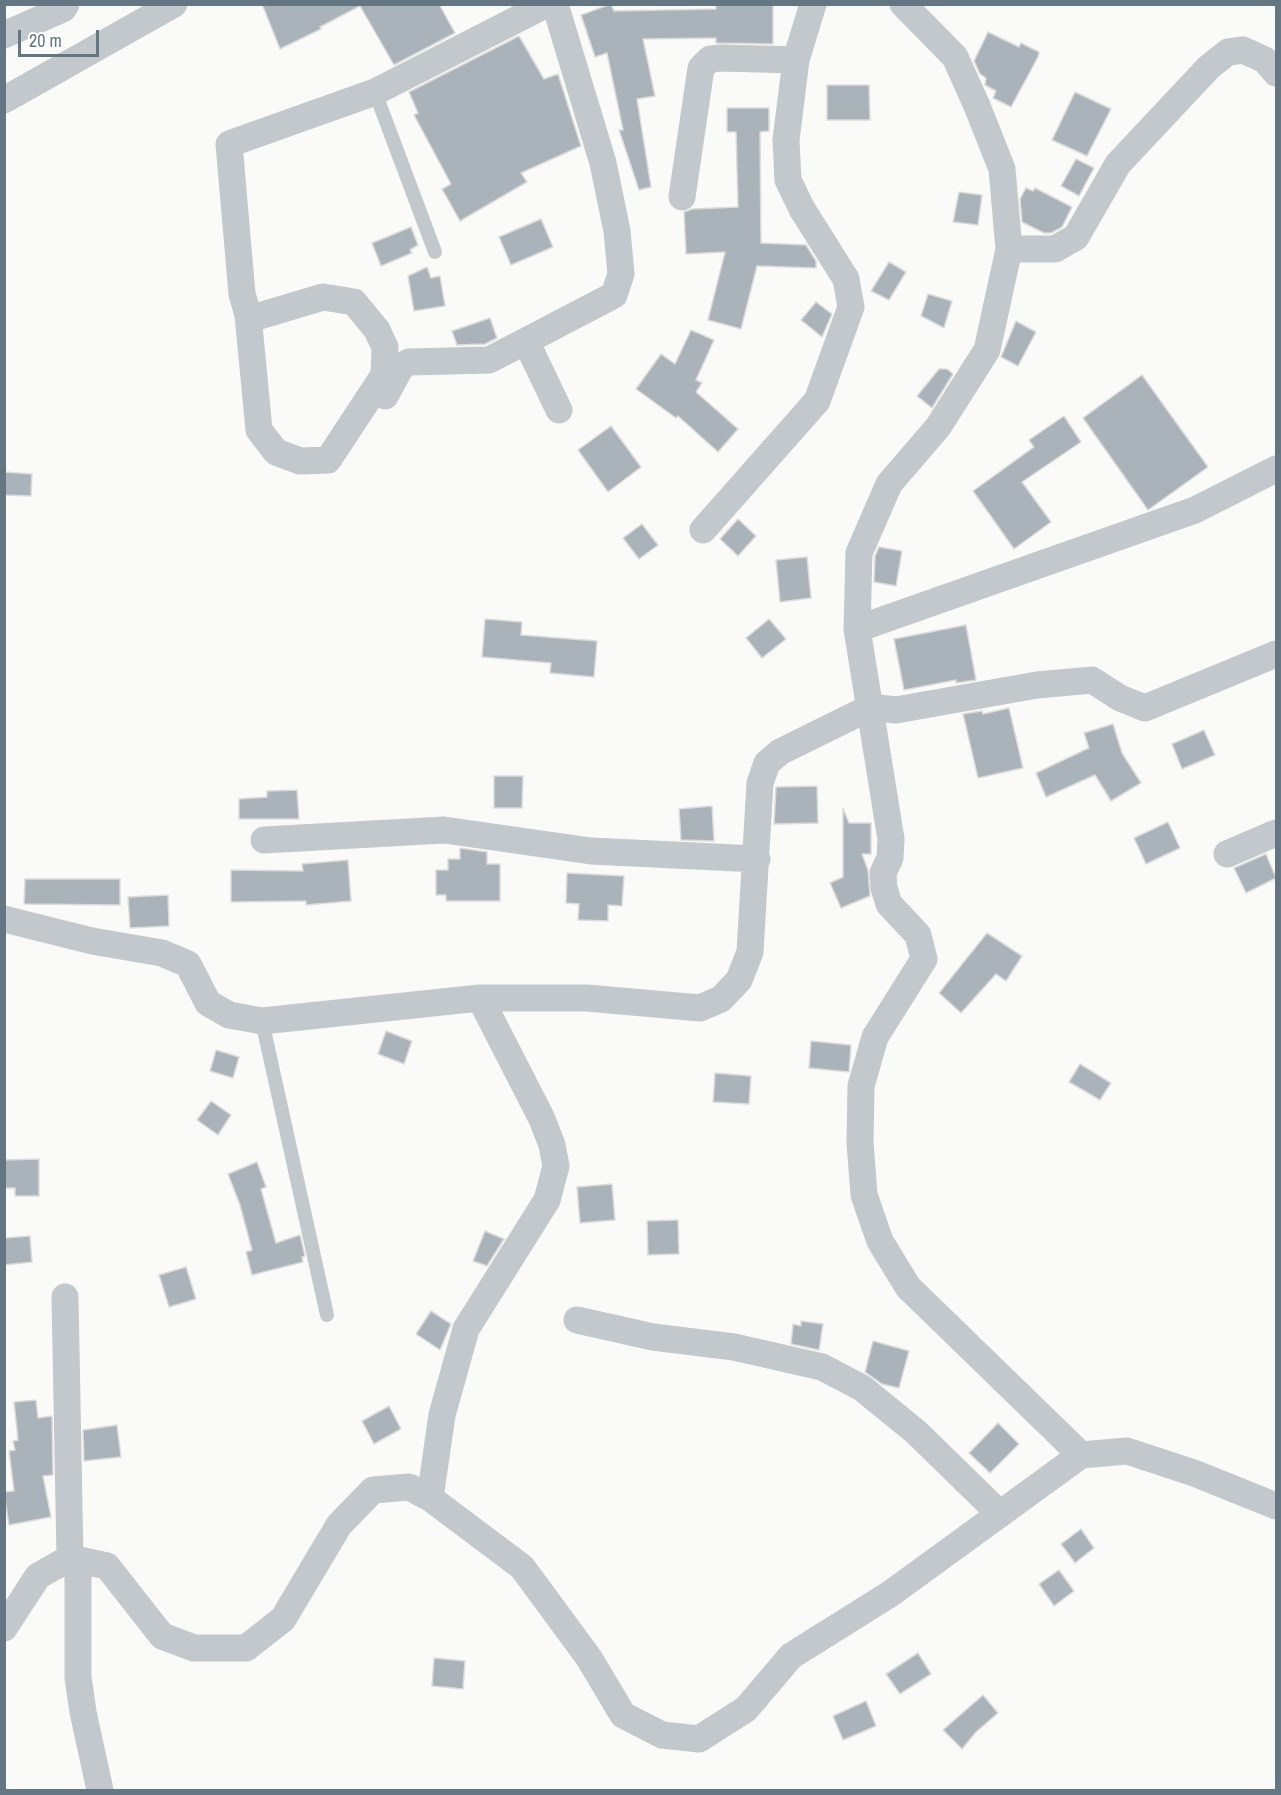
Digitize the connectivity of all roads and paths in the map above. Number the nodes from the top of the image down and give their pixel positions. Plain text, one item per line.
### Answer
1 (66, 4) edge
2 (174, 4) edge
3 (547, 4) edge
4 (555, 4) edge
5 (813, 4) edge
6 (903, 4) edge
7 (4, 35) edge
8 (796, 60) junction
9 (1276, 73) edge
10 (375, 92) junction
11 (4, 100) edge
12 (681, 197) dead end
13 (1009, 249) junction
14 (435, 252) dead end
15 (248, 315) junction
16 (526, 341) junction
17 (559, 410) dead end
18 (353, 455) dead end
19 (1276, 469) edge
20 (703, 530) dead end
21 (857, 629) junction
22 (1276, 654) edge
23 (871, 707) junction
24 (1276, 833) edge
25 (264, 840) dead end
26 (1227, 854) dead end
27 (757, 859) junction
28 (4, 919) edge
29 (480, 998) junction
30 (262, 1021) junction
31 (65, 1297) dead end
32 (327, 1315) dead end
33 (577, 1320) dead end
34 (1081, 1455) junction
35 (430, 1498) junction
36 (1276, 1506) edge
37 (1000, 1514) junction
38 (74, 1559) junction
39 (4, 1628) edge
40 (100, 1791) edge

1 - 7 street
2 - 11 street
3 - 10 street
4 - 16 street
5 - 8 street
6 - 13 street
8 - 12 street
8 - 20 street
9 - 13 street
10 - 14 lane
10 - 15 street
13 - 21 street
15 - 15 street
16 - 17 street
16 - 18 street
19 - 21 street
21 - 23 street
22 - 23 street
23 - 27 street
23 - 34 street
24 - 26 street
25 - 27 street
27 - 29 street
28 - 30 street
29 - 30 street
29 - 35 street
30 - 32 lane
31 - 38 street
33 - 37 street
34 - 36 street
34 - 37 street
35 - 37 street
35 - 38 street
38 - 39 street
38 - 40 street

